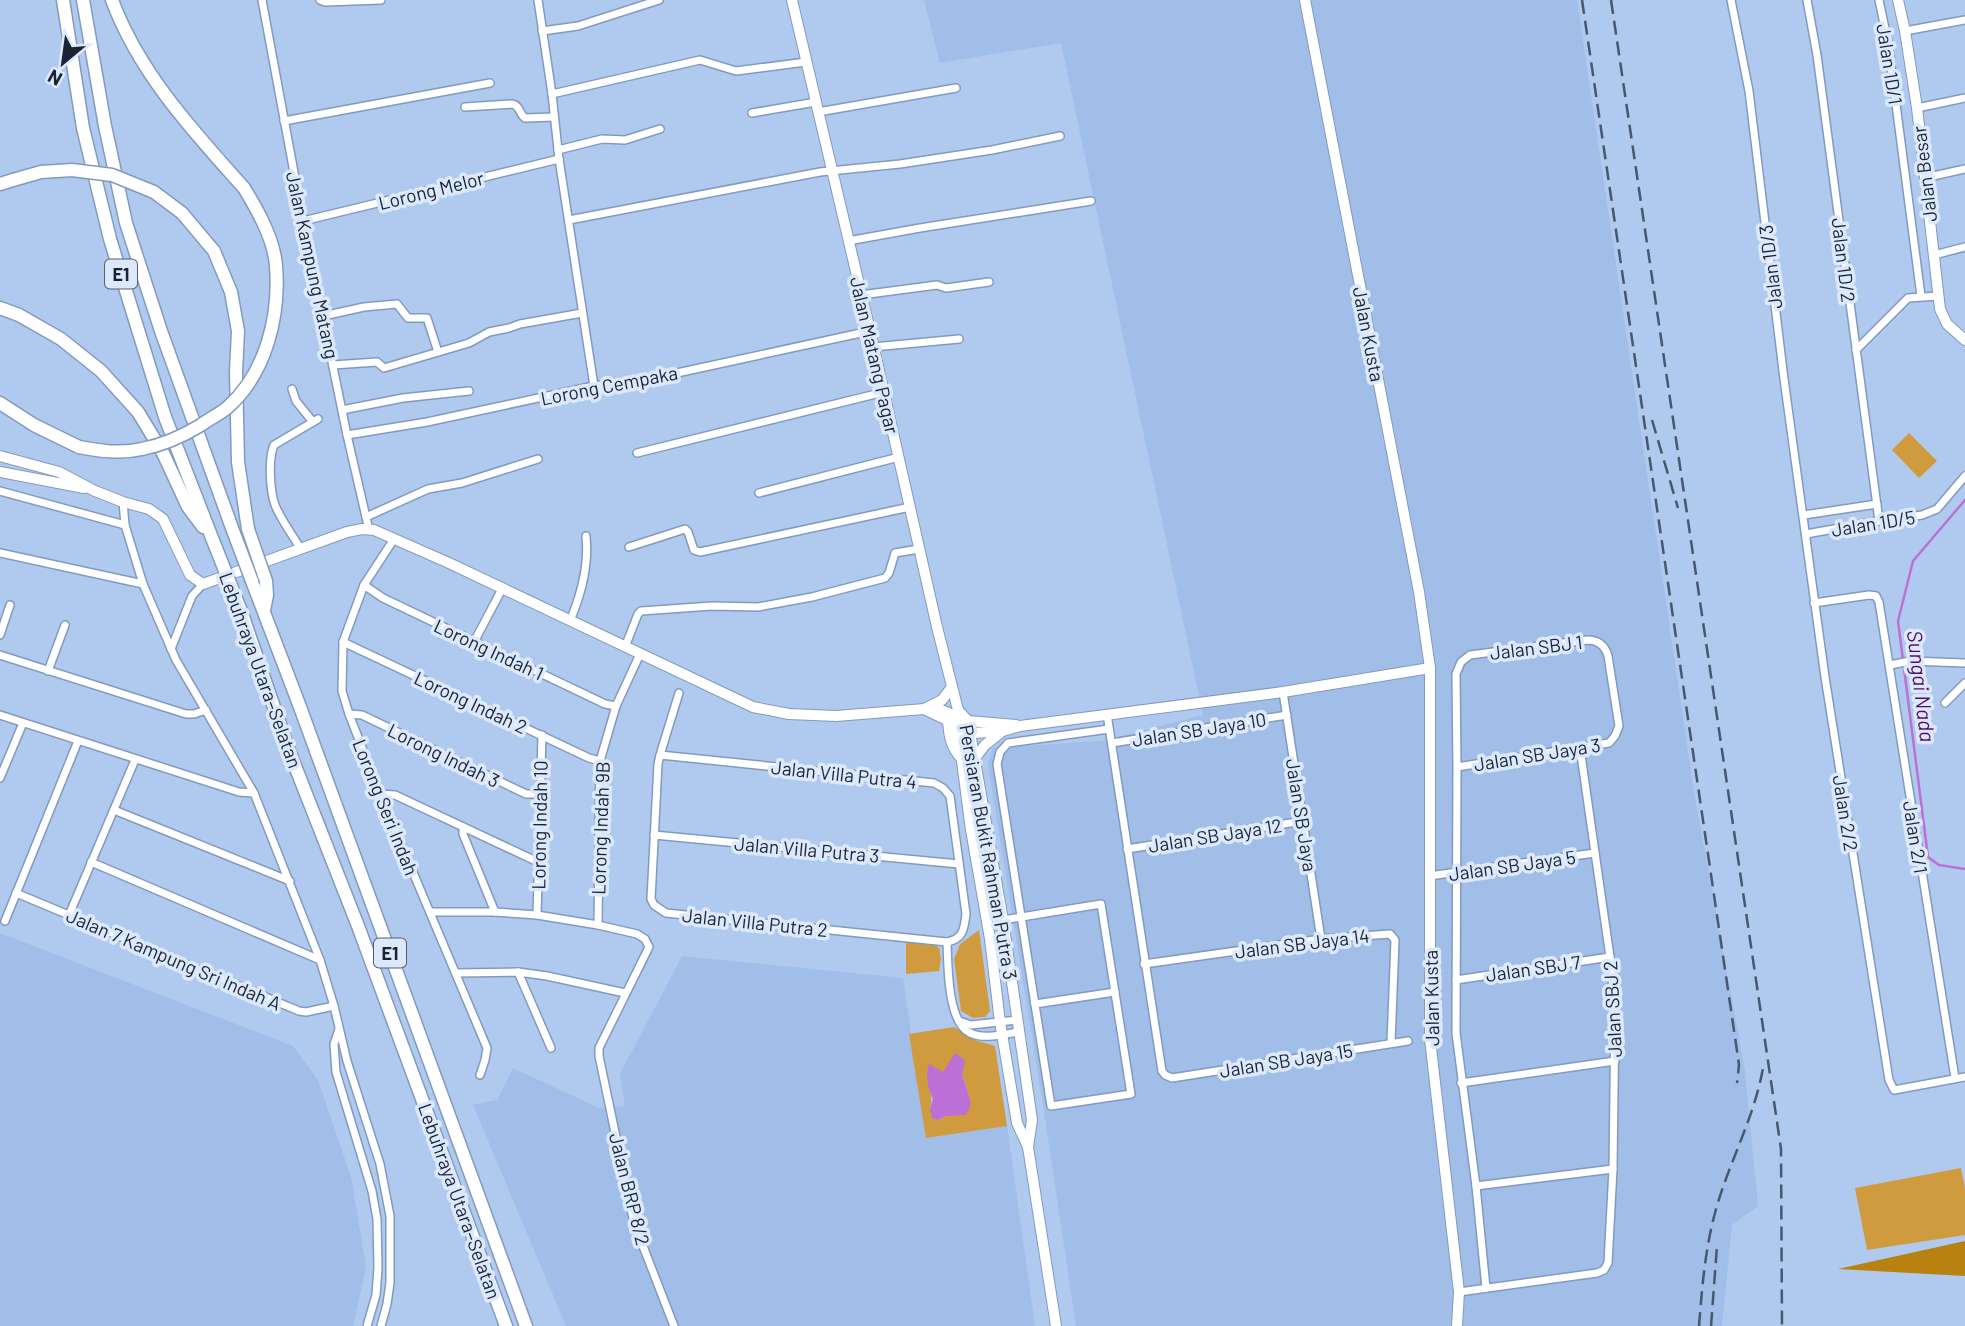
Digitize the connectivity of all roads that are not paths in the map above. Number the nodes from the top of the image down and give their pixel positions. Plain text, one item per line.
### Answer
1 (63, 0) edge
2 (83, 0) edge
3 (112, 0) edge
4 (262, 0) edge
5 (320, 0) edge
6 (381, 0) edge
7 (538, 0) edge
8 (659, 0) edge
9 (792, 0) edge
10 (1305, 0) edge
11 (1731, 0) edge
12 (1807, 0) edge
13 (1879, 0) edge
14 (1898, 0) edge
15 (1965, 20) edge
16 (542, 31) junction
17 (1905, 31) junction
18 (806, 62) junction
19 (490, 83) dead end
20 (956, 88) dead end
21 (552, 94) junction
22 (1965, 98) edge
23 (465, 107) dead end
24 (817, 107) junction
25 (1917, 108) junction
26 (752, 113) dead end
27 (554, 117) junction
28 (284, 121) junction
29 (660, 129) dead end
30 (1060, 136) dead end
31 (558, 150) junction
32 (559, 159) junction
33 (1965, 169) edge
34 (832, 172) junction
35 (1924, 178) junction
36 (0, 184) edge
37 (1091, 201) dead end
38 (569, 220) junction
39 (303, 221) junction
40 (848, 241) junction
41 (1965, 247) edge
42 (1934, 255) junction
43 (989, 282) dead end
44 (861, 295) junction
45 (1921, 296) junction
46 (1938, 296) junction
47 (0, 308) edge
48 (582, 313) junction
49 (323, 316) junction
50 (870, 331) junction
51 (1963, 335) edge
52 (959, 339) dead end
53 (873, 347) junction
54 (1856, 350) junction
55 (438, 352) junction
56 (333, 365) junction
57 (594, 386) junction
58 (292, 389) dead end
59 (469, 391) dead end
60 (884, 392) junction
61 (0, 403) edge
62 (342, 410) junction
63 (347, 435) junction
64 (637, 453) dead end
65 (0, 456) edge
66 (899, 457) junction
67 (538, 459) dead end
68 (0, 472) edge
69 (1965, 476) edge
70 (0, 491) edge
71 (95, 491) junction
72 (759, 493) dead end
73 (123, 502) junction
74 (1877, 504) junction
75 (910, 507) junction
76 (1804, 515) junction
77 (366, 517) junction
78 (1879, 521) junction
79 (125, 525) junction
80 (369, 530) junction
81 (1806, 534) junction
82 (586, 536) dead end
83 (212, 538) junction
84 (394, 538) junction
85 (629, 547) dead end
86 (300, 548) junction
87 (919, 549) junction
88 (0, 553) edge
89 (259, 581) junction
90 (143, 584) junction
91 (203, 584) junction
92 (365, 585) junction
93 (502, 589) junction
94 (1814, 603) junction
95 (10, 605) dead end
96 (570, 621) junction
97 (65, 625) dead end
98 (0, 635) edge
99 (343, 642) junction
100 (474, 642) junction
101 (625, 647) junction
102 (171, 649) junction
103 (640, 654) junction
104 (0, 655) edge
105 (1965, 663) edge
106 (1894, 664) junction
107 (1430, 668) junction
108 (48, 671) junction
109 (1965, 683) edge
110 (952, 687) junction
111 (679, 692) dead end
112 (1283, 692) junction
113 (1945, 703) dead end
114 (616, 706) junction
115 (928, 708) junction
116 (206, 709) junction
117 (349, 714) junction
118 (0, 715) edge
119 (1107, 715) junction
120 (1287, 715) junction
121 (955, 718) junction
122 (1078, 718) junction
123 (968, 721) junction
124 (23, 723) junction
125 (1020, 726) junction
126 (1109, 729) junction
127 (1003, 731) junction
128 (970, 733) junction
129 (1080, 733) junction
130 (542, 735) junction
131 (1615, 736) joint
132 (78, 741) junction
133 (1112, 743) junction
134 (1580, 748) junction
135 (660, 755) junction
136 (975, 758) junction
137 (135, 760) junction
138 (600, 761) junction
139 (1457, 767) junction
140 (0, 778) edge
141 (254, 793) junction
142 (380, 794) junction
143 (540, 794) junction
144 (114, 810) junction
145 (986, 817) junction
146 (1303, 821) junction
147 (463, 827) junction
148 (971, 831) junction
149 (654, 835) junction
150 (1127, 849) junction
151 (1595, 853) junction
152 (91, 862) junction
153 (538, 862) junction
154 (959, 864) junction
155 (1456, 872) junction
156 (1429, 876) junction
157 (290, 881) junction
158 (16, 893) junction
159 (430, 912) junction
160 (495, 912) junction
161 (69, 915) junction
162 (537, 915) junction
163 (1022, 917) junction
164 (1003, 920) junction
165 (5, 921) dead end
166 (598, 925) junction
167 (1321, 939) junction
168 (947, 942) junction
169 (1610, 957) junction
170 (320, 960) junction
171 (1144, 964) junction
172 (518, 972) junction
173 (456, 973) junction
174 (1456, 979) junction
175 (1115, 992) junction
176 (625, 993) junction
177 (1035, 1004) junction
178 (334, 1006) junction
179 (1017, 1020) junction
180 (958, 1021) junction
181 (1000, 1022) junction
182 (340, 1028) junction
183 (1019, 1032) junction
184 (1002, 1034) junction
185 (1408, 1041) dead end
186 (1391, 1043) junction
187 (551, 1048) dead end
188 (1615, 1061) junction
189 (480, 1075) dead end
190 (1965, 1077) edge
191 (1955, 1079) junction
192 (1461, 1083) junction
193 (1028, 1147) junction
194 (1613, 1169) junction
195 (1476, 1186) junction
196 (1486, 1288) junction
197 (1459, 1292) junction
198 (367, 1326) edge
199 (381, 1326) edge
200 (506, 1326) edge
201 (526, 1326) edge
202 (674, 1326) edge
203 (1056, 1326) edge
204 (1457, 1326) edge

1 - 83 highway, Lebuhraya Utara–Selatan / E1
2 - 89 highway, Lebuhraya Utara–Selatan / E1, bridge
3 - 61 highway, bridge
4 - 28 street, Jalan Kampung Matang
5 - 6 street
7 - 16 street
8 - 16 street
9 - 18 street, Jalan Matang Pagar
10 - 107 street, Jalan Kusta
11 - 76 street, Jalan 1D/3
12 - 54 street, Jalan 1D/2
13 - 45 street, Jalan 1D/1
14 - 17 street, Jalan Besar
15 - 17 street
16 - 21 street
17 - 25 street, Jalan Besar
18 - 21 street
18 - 24 street, Jalan Matang Pagar
19 - 28 street
20 - 24 street
21 - 27 street
22 - 25 street
23 - 27 street
24 - 26 street
24 - 34 street, Jalan Matang Pagar
25 - 35 street, Jalan Besar
27 - 31 street
28 - 39 street, Jalan Kampung Matang
29 - 31 street
30 - 34 street
31 - 32 street
32 - 38 street
32 - 39 street, Lorong Melor
33 - 35 street
34 - 38 street
34 - 40 street, Jalan Matang Pagar
35 - 42 street, Jalan Besar
36 - 89 highway, bridge
37 - 40 street
38 - 48 street
39 - 49 street, Jalan Kampung Matang
40 - 44 street, Jalan Matang Pagar
41 - 42 street
42 - 46 street, Jalan Besar
43 - 44 street
44 - 50 street, Jalan Matang Pagar
45 - 46 street
45 - 54 street
46 - 51 street, Jalan Besar
47 - 83 highway
48 - 55 street
48 - 57 street
49 - 55 street
49 - 56 street, Jalan Kampung Matang
50 - 53 street, Jalan Matang Pagar
50 - 57 street, Lorong Cempaka
52 - 53 street
53 - 60 street, Jalan Matang Pagar
54 - 74 street, Jalan 1D/2
55 - 56 street
56 - 62 street, Jalan Kampung Matang
57 - 63 street, Lorong Cempaka
58 - 86 street
59 - 62 street
60 - 64 street
60 - 66 street, Jalan Matang Pagar
62 - 63 street, Jalan Kampung Matang
63 - 77 street, Jalan Kampung Matang
65 - 71 street
66 - 72 street
66 - 75 street, Jalan Matang Pagar
67 - 77 street
68 - 71 street
69 - 78 street, Jalan 1D/5
70 - 79 street
71 - 73 street
73 - 79 street
73 - 91 street
74 - 76 street
74 - 78 street, Jalan 1D/2
75 - 85 street
75 - 87 street, Jalan Matang Pagar
76 - 81 street, Jalan 1D/3
77 - 80 street, Jalan Kampung Matang
78 - 81 street, Jalan 1D/5
79 - 90 street
80 - 84 street
80 - 86 street
81 - 94 street, Jalan 2/2
82 - 96 street
83 - 200 highway, Lebuhraya Utara–Selatan / E1, bridge
84 - 92 street, Lorong Seri Indah
84 - 93 street
86 - 91 street
87 - 101 street
87 - 110 street, Jalan Matang Pagar
88 - 90 street
89 - 201 highway, Lebuhraya Utara–Selatan / E1
90 - 102 street
91 - 102 street
92 - 99 street, Lorong Seri Indah
92 - 100 street, Lorong Indah 1
93 - 96 street
93 - 100 street
94 - 106 street, Jalan 2/1
94 - 191 street, Jalan 2/2
95 - 98 street
96 - 101 street
97 - 108 street
99 - 117 street, Lorong Seri Indah
99 - 130 street, Lorong Indah 2
100 - 114 street, Lorong Indah 1
101 - 103 street
102 - 116 street
103 - 114 street, Lorong Indah 9B
103 - 115 street
104 - 108 street
105 - 106 street
106 - 191 street, Jalan 2/1
107 - 112 street
107 - 156 street, Jalan Kusta
108 - 116 street
109 - 113 street
110 - 115 street
110 - 121 street, Jalan Matang Pagar
111 - 135 street, Jalan Villa Putra 2
112 - 119 street
112 - 120 street, Jalan SB Jaya
114 - 138 street, Lorong Indah 9B
115 - 121 street
116 - 141 street
117 - 142 street, Lorong Seri Indah
117 - 143 street, Lorong Indah 3
118 - 124 street
119 - 122 street
119 - 126 street
120 - 133 street, Jalan SB Jaya 10
120 - 146 street, Jalan SB Jaya
121 - 123 street, Persiaran Bukit Rahman Putra 3
121 - 128 street
121 - 148 street, Persiaran Bukit Rahman Putra 3
122 - 125 street
122 - 129 street
123 - 125 street
123 - 128 street, Persiaran Bukit Rahman Putra 3
124 - 132 street
124 - 140 street
125 - 127 street
126 - 129 street
126 - 133 street
127 - 128 street
127 - 136 street
128 - 136 street, Persiaran Bukit Rahman Putra 3
129 - 163 street
130 - 138 street, Lorong Indah 2
130 - 143 street, Lorong Indah 10
131 - 134 street, Jalan SB Jaya 3
131 - 139 street, Jalan SBJ 1
132 - 137 street
132 - 158 street
133 - 150 street
134 - 139 street, Jalan SB Jaya 3
134 - 151 street, Jalan SBJ 2
135 - 149 street, Jalan Villa Putra 2
135 - 154 street, Jalan Villa Putra 4
136 - 145 street, Persiaran Bukit Rahman Putra 3
137 - 141 street
137 - 144 street
138 - 166 street, Lorong Indah 9B
139 - 155 street
141 - 157 street
142 - 147 street
142 - 159 street, Lorong Seri Indah
143 - 153 street, Lorong Indah 10
144 - 152 street
144 - 157 street
145 - 148 street
145 - 164 street, Persiaran Bukit Rahman Putra 3
146 - 150 street, Jalan SB Jaya 12
146 - 167 street, Jalan SB Jaya
147 - 153 street
147 - 160 street
148 - 181 street, Persiaran Bukit Rahman Putra 3
149 - 154 street, Jalan Villa Putra 3
149 - 168 street, Jalan Villa Putra 2
150 - 171 street
151 - 155 street, Jalan SB Jaya 5
151 - 169 street, Jalan SBJ 2
152 - 161 street
152 - 170 street
153 - 162 street, Lorong Indah 10
154 - 168 street, Jalan Villa Putra 4
155 - 156 street, Jalan SB Jaya 5
155 - 174 street
156 - 197 street, Jalan Kusta
157 - 170 street
158 - 161 street, Jalan 7 Kampung Sri Indah A
158 - 165 street
159 - 160 street
159 - 173 street, Lorong Seri Indah
160 - 162 street
161 - 178 street, Jalan 7 Kampung Sri Indah A
162 - 166 street
163 - 164 street
163 - 175 street
163 - 177 street
164 - 179 street, Persiaran Bukit Rahman Putra 3
166 - 176 street
167 - 171 street, Jalan SB Jaya 14
167 - 186 street, Jalan SB Jaya 14
168 - 180 street
169 - 174 street, Jalan SBJ 7
169 - 188 street, Jalan SBJ 2
170 - 178 street
171 - 186 street, Jalan SB Jaya 15
172 - 173 street
172 - 176 street
172 - 187 street
173 - 189 street, Lorong Seri Indah
174 - 192 street
175 - 177 street
175 - 177 street
176 - 202 street, Jalan BRP 8/2
178 - 182 street
179 - 181 street
179 - 183 street, Persiaran Bukit Rahman Putra 3
180 - 181 street
180 - 184 street
181 - 184 street, Persiaran Bukit Rahman Putra 3
182 - 198 street
182 - 199 street
183 - 184 street
183 - 193 street, Persiaran Bukit Rahman Putra 3
184 - 193 street, Persiaran Bukit Rahman Putra 3
185 - 186 street, Jalan SB Jaya 15
188 - 192 street
188 - 194 street, Jalan SBJ 2
190 - 191 street
192 - 195 street
193 - 203 street, Persiaran Bukit Rahman Putra 3
194 - 195 street
194 - 196 street, Jalan SBJ 2
195 - 196 street
196 - 197 street
197 - 204 street, Jalan Kusta

